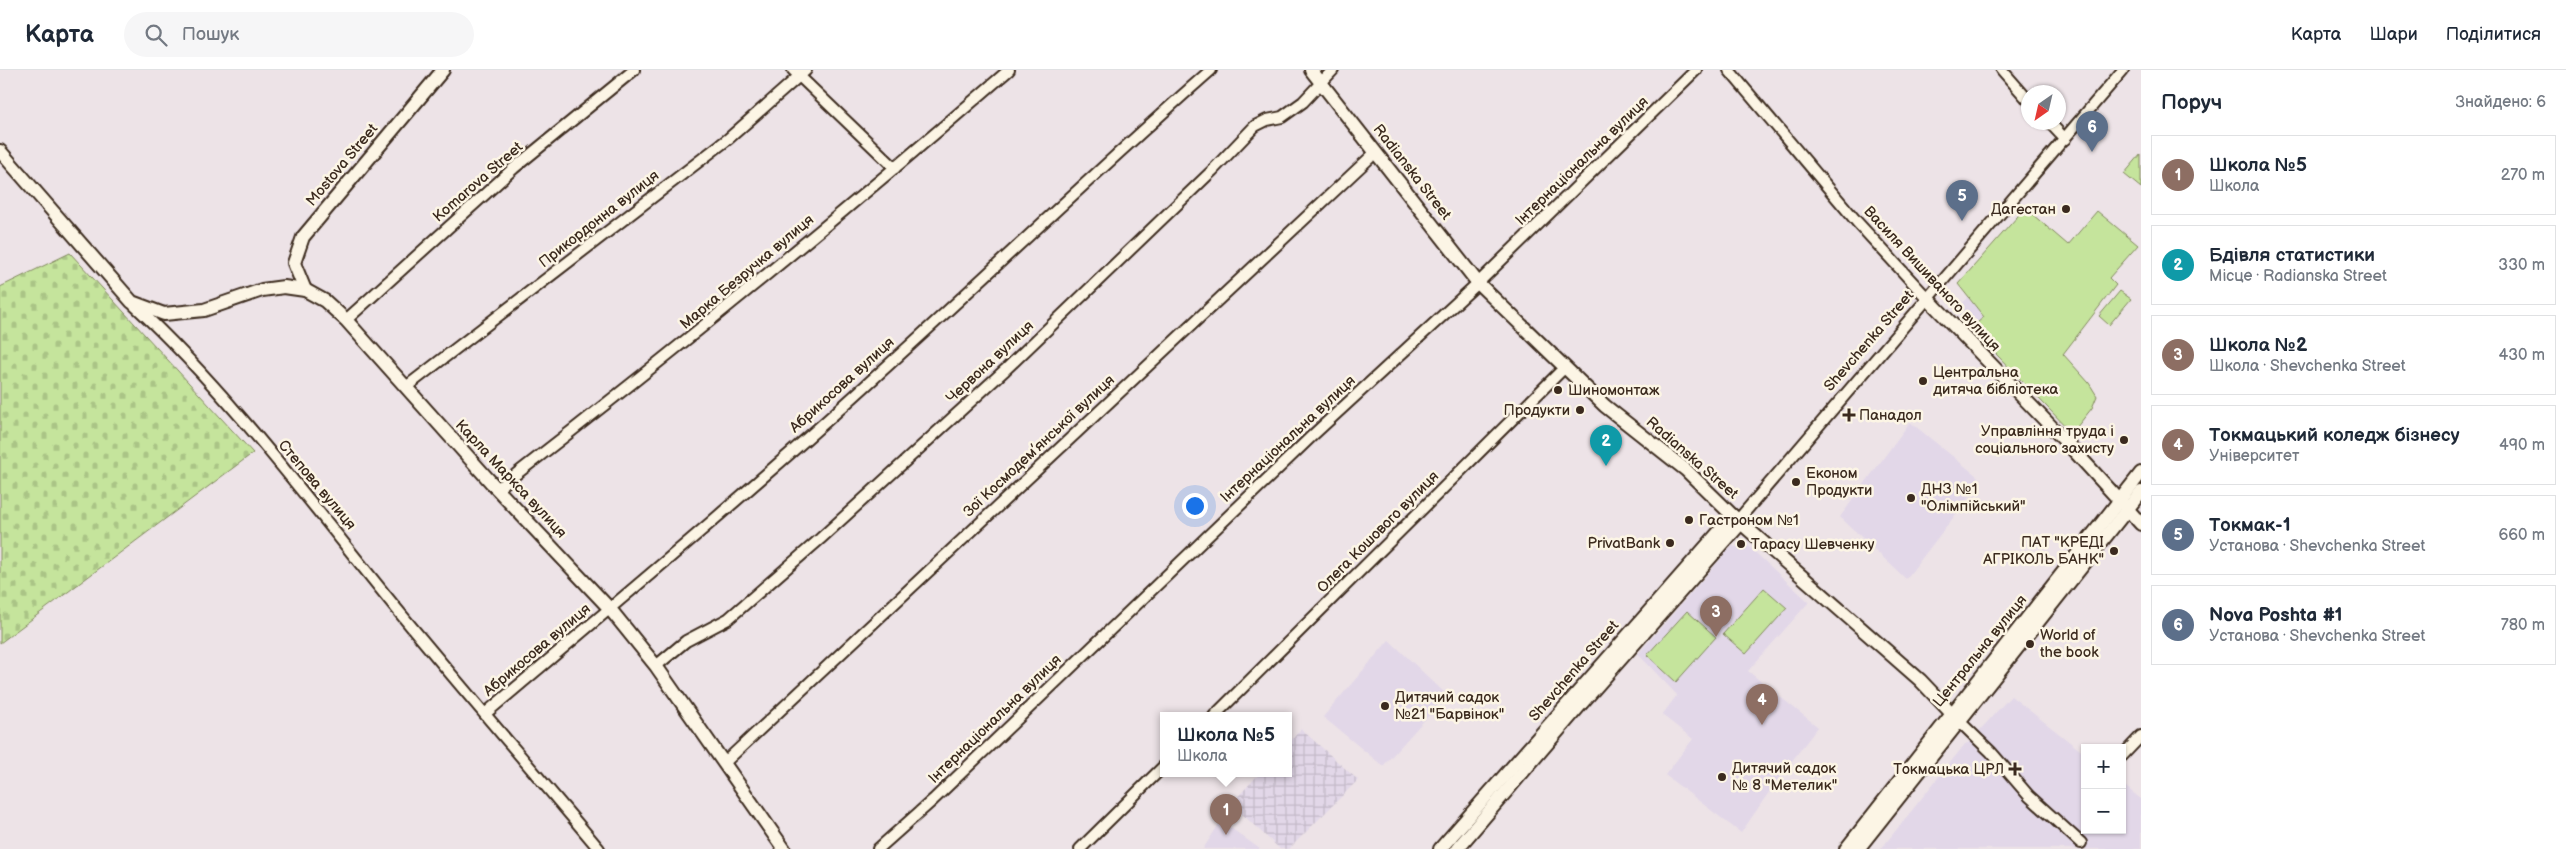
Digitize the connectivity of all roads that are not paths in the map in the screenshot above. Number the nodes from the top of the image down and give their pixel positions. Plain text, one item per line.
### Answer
1 (443, 70) edge
2 (634, 70) edge
3 (1009, 70) edge
4 (1211, 70) edge
5 (1311, 70) edge
6 (1333, 70) edge
7 (1696, 70) edge
8 (1729, 70) edge
9 (2002, 70) edge
10 (2123, 70) edge
11 (799, 72) edge
12 (1322, 83) junction
13 (2021, 93) edge
14 (2056, 130) edge
15 (2064, 139) junction
16 (0, 151) edge
17 (1376, 152) junction
18 (895, 168) junction
19 (1478, 283) junction
20 (305, 290) junction
21 (1928, 299) junction
22 (132, 302) junction
23 (346, 320) junction
24 (1564, 368) junction
25 (406, 387) junction
26 (2141, 473) edge
27 (497, 489) junction
28 (2141, 492) edge
29 (2124, 505) junction
30 (1737, 520) junction
31 (2141, 524) edge
32 (610, 609) junction
33 (656, 666) junction
34 (1218, 712) edge
35 (486, 713) junction
36 (1956, 718) junction
37 (2141, 736) edge
38 (2126, 752) edge
39 (724, 763) junction
40 (1160, 770) edge
41 (1510, 779) junction
42 (2080, 843) dead end
43 (599, 849) edge
44 (784, 849) edge
45 (878, 849) edge
46 (1080, 849) edge
47 (1440, 849) edge
48 (1457, 849) edge
49 (1846, 849) edge
50 (1858, 849) edge

1 - 20 street, Mostova Street
2 - 23 street, Komarova Street
3 - 18 street, Марка Безручка вулиця
4 - 32 street, Абрикосова вулиця
5 - 12 street, Radianska Street
6 - 12 street, Червона вулиця
7 - 19 street, Інтернаціональна вулиця
8 - 21 street, Василя Вишиваного вулиця
9 - 13 street
10 - 15 street, Shevchenka Street
11 - 18 street
11 - 25 street, Прикордонна вулиця
12 - 17 street, Radianska Street
12 - 33 street, Червона вулиця
14 - 15 street
15 - 21 street, Shevchenka Street
16 - 22 street, Степова вулиця
17 - 19 street, Radianska Street
17 - 39 street, Зої Космодем’янської вулиця
18 - 27 street, Марка Безручка вулиця
19 - 24 street, Radianska Street
19 - 45 street, Інтернаціональна вулиця
20 - 22 street, Карла Маркса вулиця
20 - 23 street, Карла Маркса вулиця
21 - 29 street, Василя Вишиваного вулиця
21 - 30 street, Shevchenka Street
22 - 35 street, Степова вулиця
23 - 25 street, Карла Маркса вулиця
24 - 30 street, Radianska Street
24 - 34 street, Олега Кошового вулиця
25 - 27 street, Карла Маркса вулиця
26 - 29 street, Центральна вулиця
27 - 32 street, Карла Маркса вулиця
28 - 29 street, Центральна вулиця
29 - 31 street, Василя Вишиваного вулиця
29 - 36 street, Центральна вулиця
30 - 36 street, Radianska Street
30 - 41 street, Shevchenka Street
32 - 33 street, Карла Маркса вулиця
32 - 35 street, Абрикосова вулиця
33 - 39 street, Карла Маркса вулиця
35 - 43 street, Степова вулиця
36 - 42 street, Radianska Street
36 - 49 street, Центральна вулиця
36 - 50 street, Центральна вулиця
37 - 38 street
39 - 44 street, Карла Маркса вулиця
40 - 46 street
41 - 47 street, Shevchenka Street
41 - 48 street, Shevchenka Street

